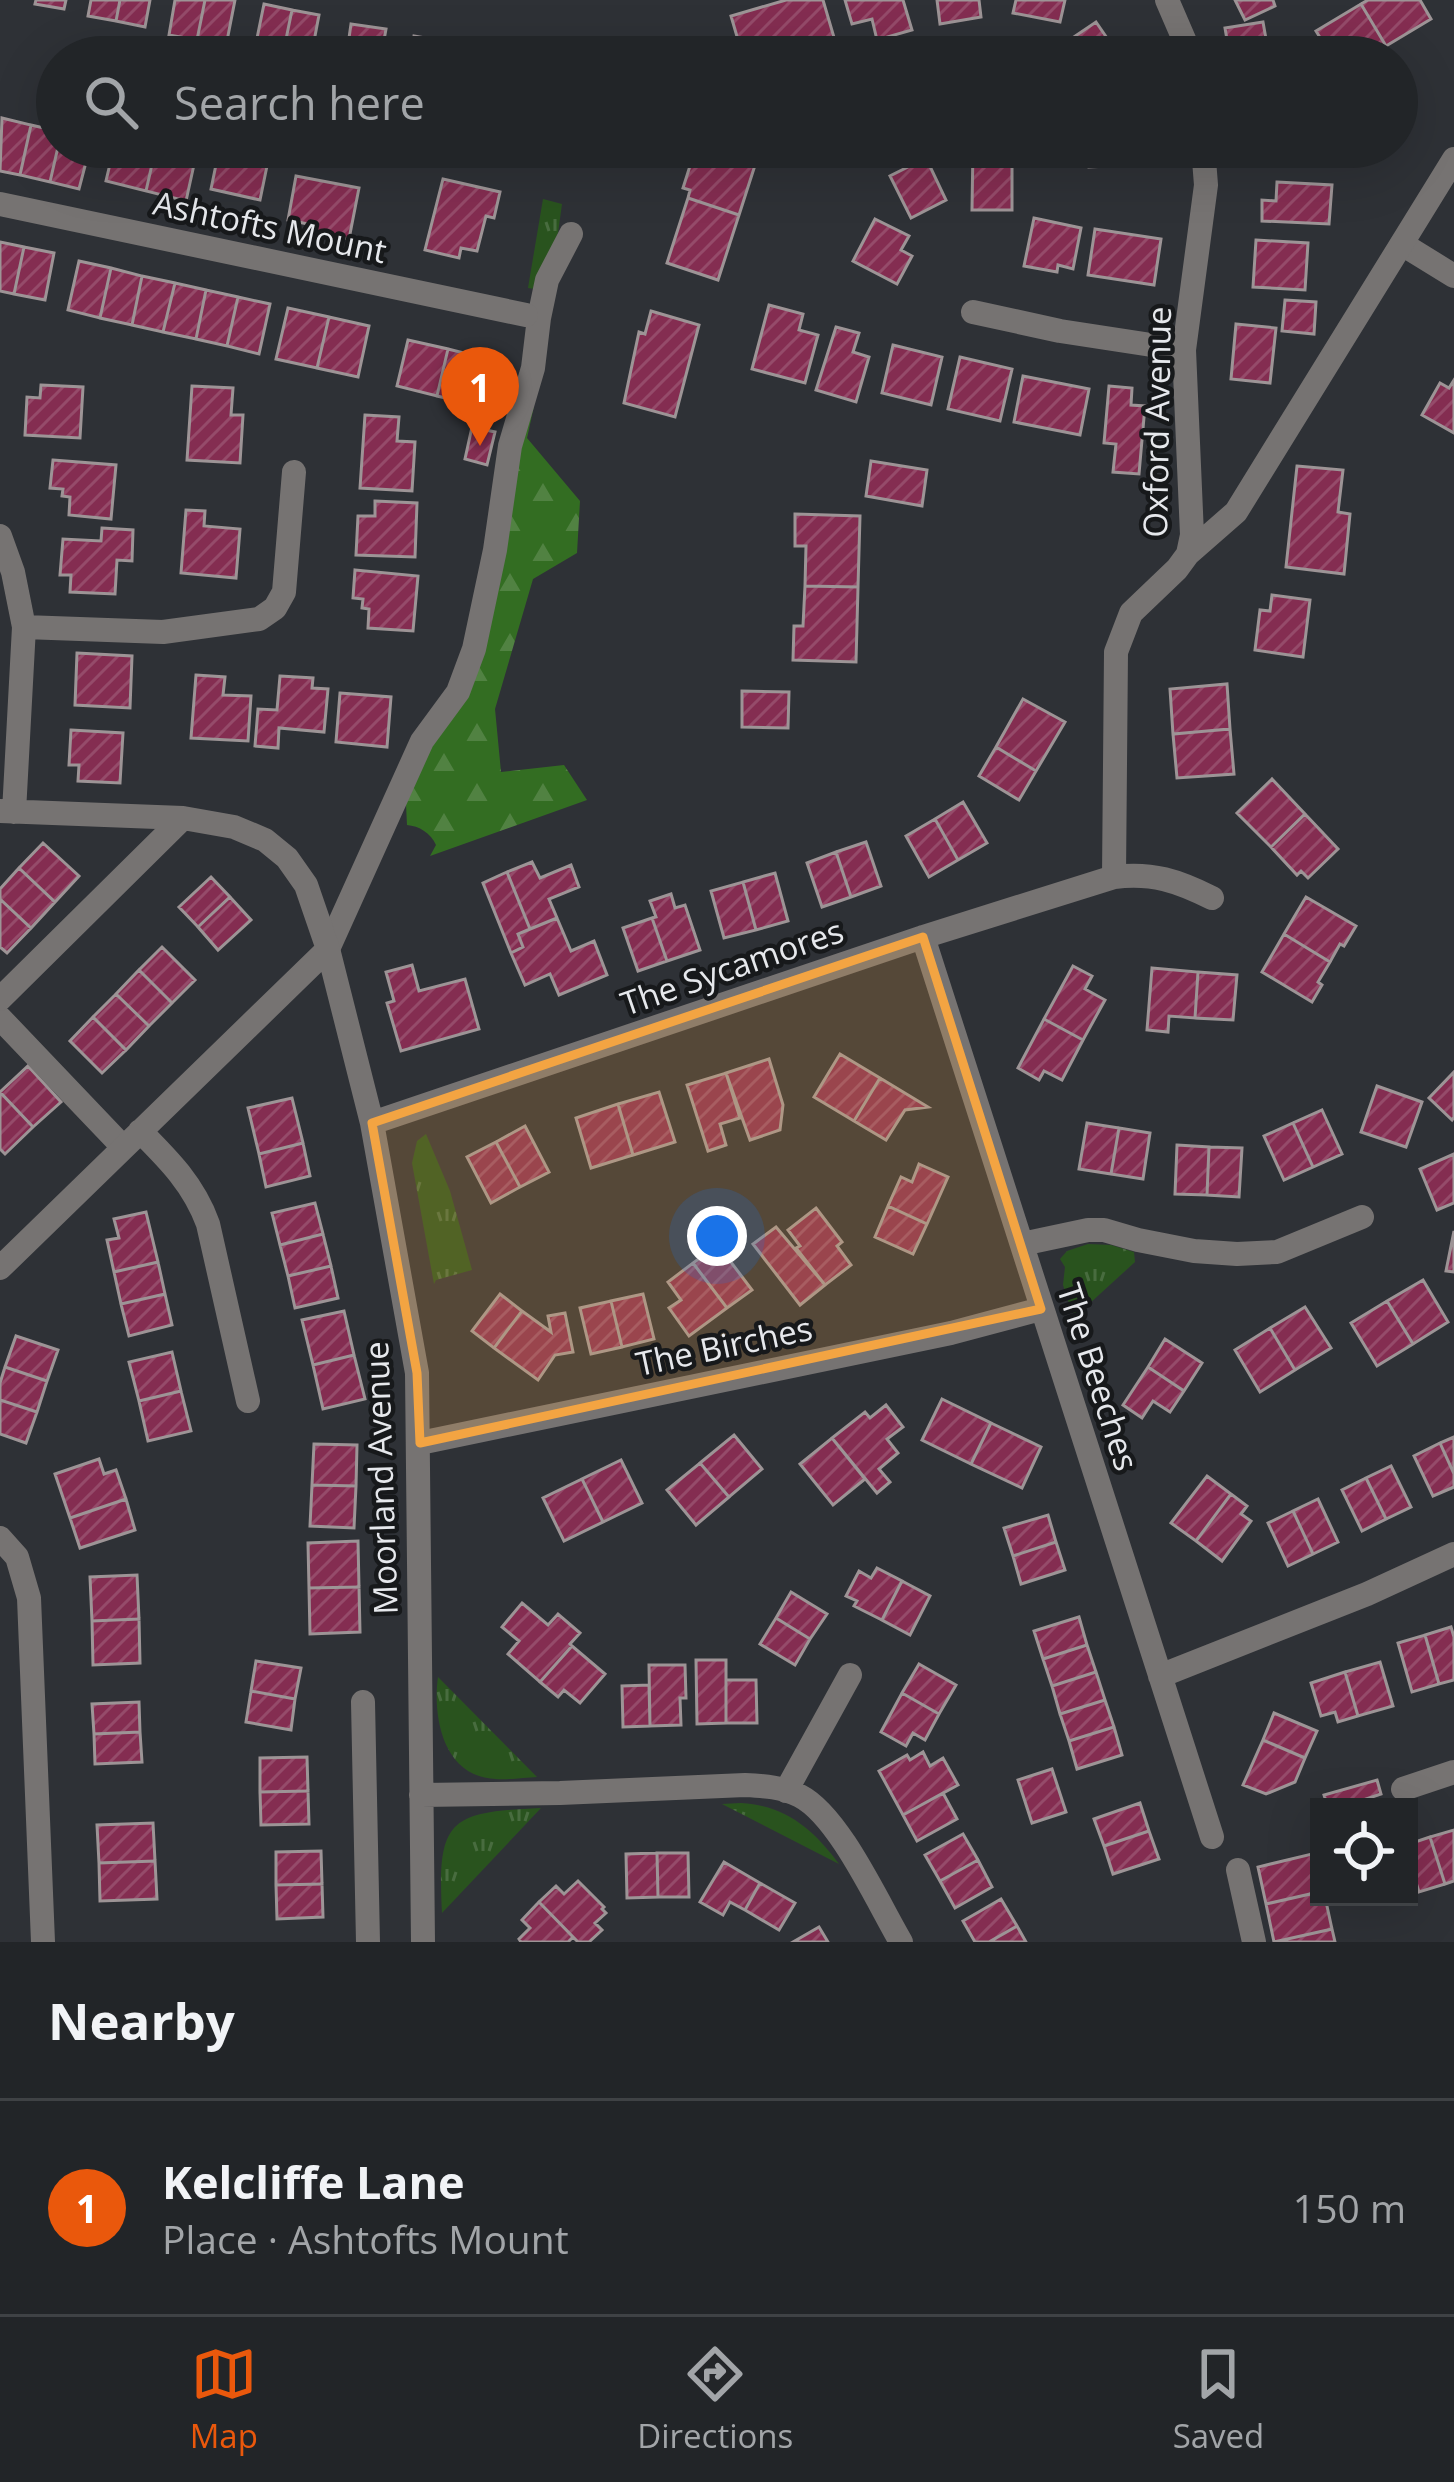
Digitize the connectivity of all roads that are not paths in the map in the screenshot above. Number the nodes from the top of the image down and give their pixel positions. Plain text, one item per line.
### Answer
1 (1167, 0) edge
2 (1183, 36) edge
3 (1454, 159) edge
4 (1205, 168) edge
5 (0, 204) edge
6 (571, 234) dead end
7 (1402, 244) junction
8 (1454, 276) edge
9 (973, 312) dead end
10 (532, 316) junction
11 (1184, 350) junction
12 (294, 472) dead end
13 (0, 536) edge
14 (1188, 554) junction
15 (23, 627) junction
16 (7, 812) edge
17 (183, 818) junction
18 (1114, 877) junction
19 (1212, 898) dead end
20 (923, 937) junction
21 (328, 949) junction
22 (0, 999) edge
23 (0, 1018) edge
24 (371, 1123) junction
25 (132, 1139) junction
26 (1362, 1217) dead end
27 (1022, 1244) junction
28 (0, 1268) edge
29 (1041, 1309) junction
30 (248, 1401) dead end
31 (420, 1443) junction
32 (0, 1538) edge
33 (1454, 1553) edge
34 (850, 1675) dead end
35 (1160, 1676) junction
36 (363, 1702) dead end
37 (1454, 1772) edge
38 (1403, 1789) dead end
39 (787, 1791) junction
40 (421, 1795) junction
41 (1212, 1837) dead end
42 (1238, 1870) dead end
43 (44, 1942) edge
44 (368, 1942) edge
45 (423, 1942) edge
46 (901, 1942) edge
47 (1254, 1942) edge

1 - 2 street
3 - 7 street
4 - 11 street, Oxford Avenue
5 - 10 street, Ashtofts Mount
6 - 10 street
7 - 8 street
7 - 14 street
9 - 11 street
10 - 21 street
11 - 14 street, Oxford Avenue
12 - 15 street
13 - 15 street
14 - 18 street
15 - 16 street
16 - 17 street, Moorland Avenue
17 - 21 street, Moorland Avenue
17 - 22 street
18 - 19 street, The Sycamores
18 - 20 street, The Sycamores
20 - 24 street, The Sycamores
20 - 27 street, The Beeches
21 - 24 street, Moorland Avenue
21 - 25 street
23 - 25 street
24 - 31 street, Moorland Avenue
25 - 28 street
25 - 30 street
26 - 27 street
27 - 29 street, The Beeches
29 - 31 street, The Birches
29 - 35 street, The Beeches
31 - 40 street, Moorland Avenue
32 - 43 street
33 - 35 street
34 - 39 street
35 - 41 street, The Beeches
36 - 44 street
37 - 38 street
39 - 40 street
39 - 46 street
40 - 45 street, Moorland Avenue
42 - 47 street

